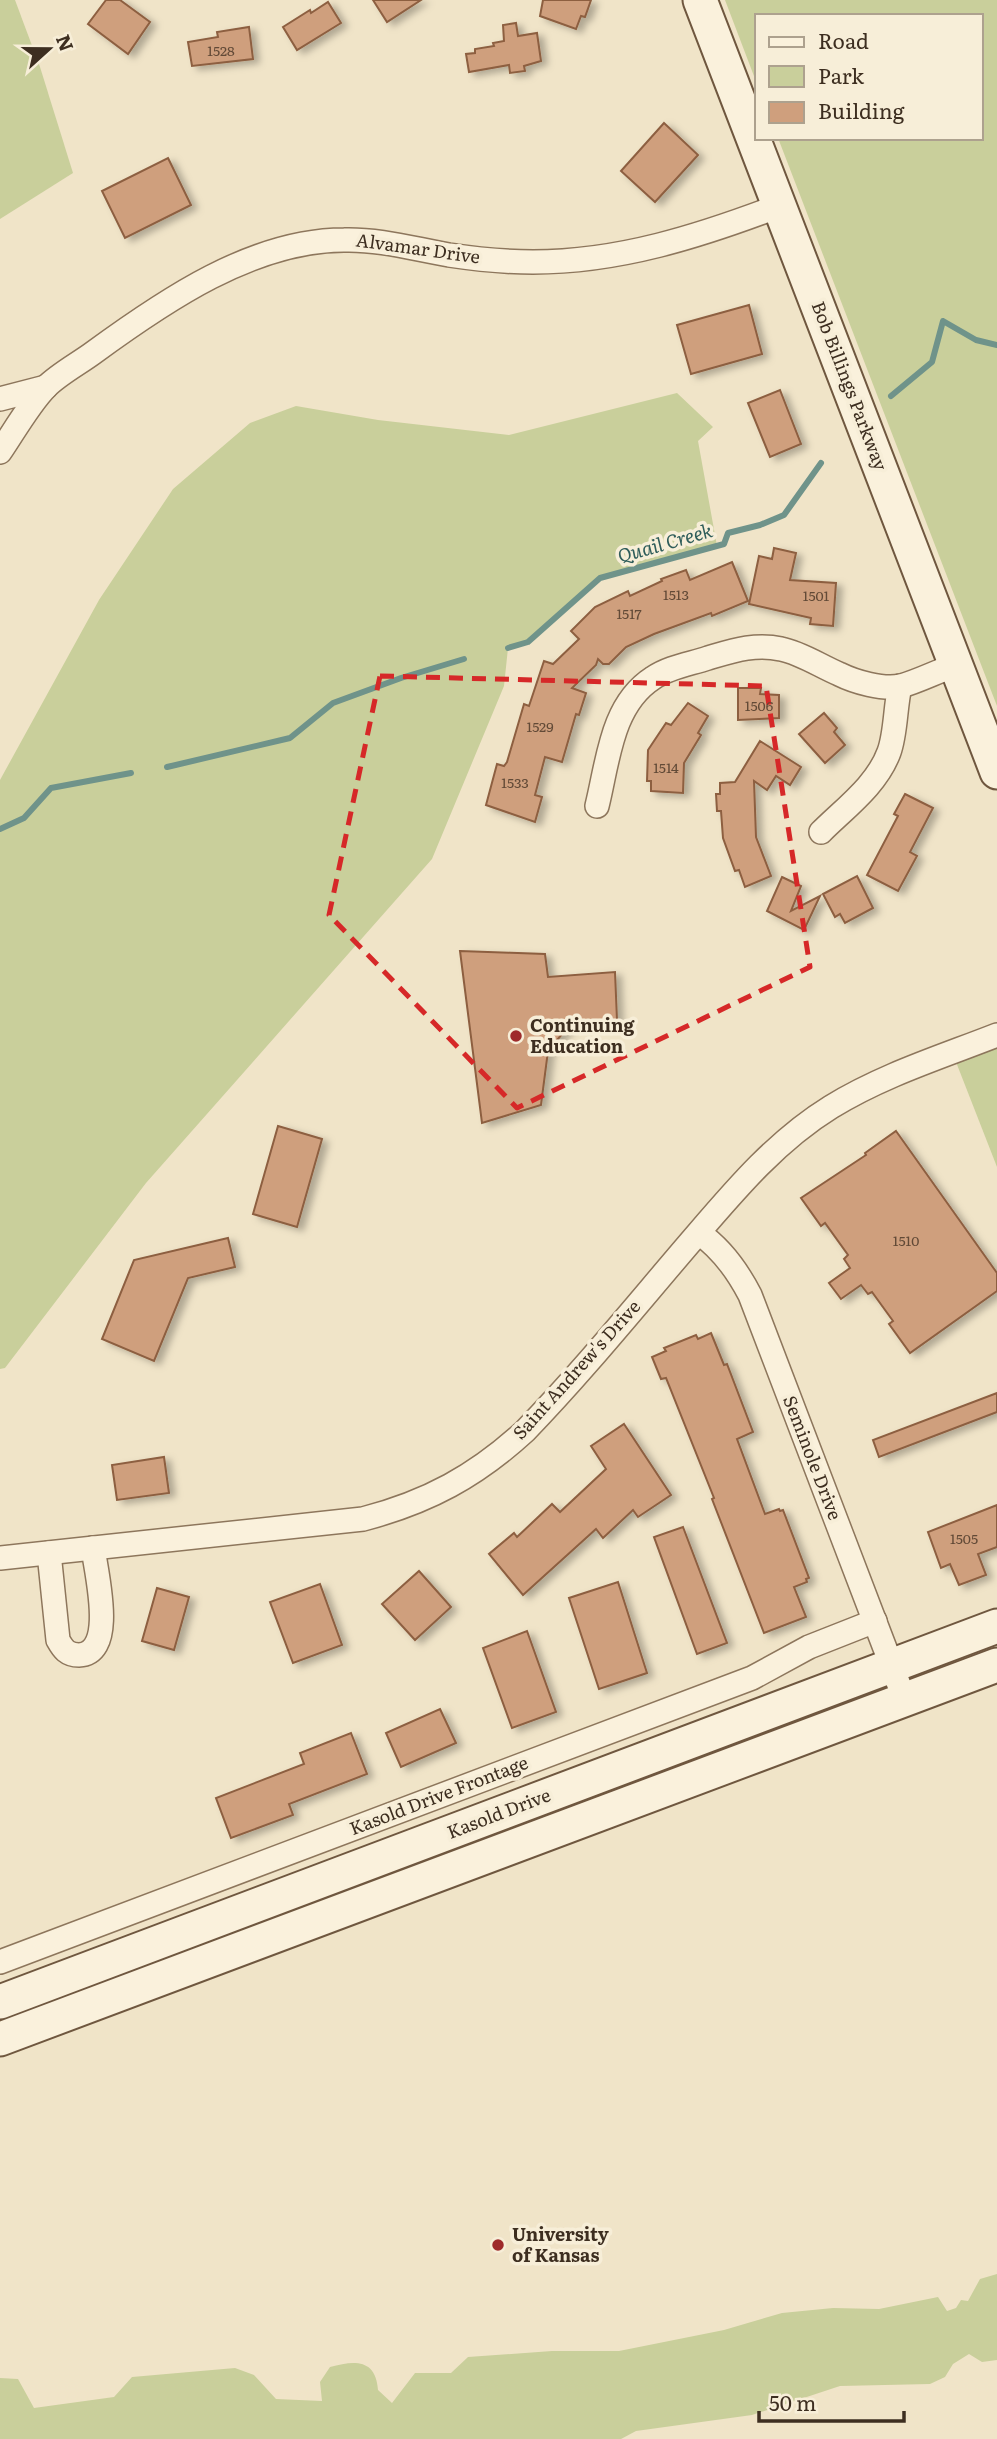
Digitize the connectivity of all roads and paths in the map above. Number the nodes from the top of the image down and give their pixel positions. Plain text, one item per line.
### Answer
1 (700, 0) edge
2 (779, 206) junction
3 (46, 387) junction
4 (0, 399) edge
5 (0, 452) edge
6 (956, 665) junction
7 (900, 686) junction
8 (997, 772) edge
9 (597, 806) dead end
10 (821, 832) dead end
11 (997, 1035) edge
12 (699, 1233) junction
13 (93, 1548) junction
14 (49, 1553) junction
15 (0, 1558) edge
16 (875, 1621) junction
17 (997, 1626) edge
18 (997, 1665) edge
19 (892, 1666) junction
20 (904, 1698) junction
21 (0, 1962) edge
22 (0, 2002) edge
23 (0, 2039) edge

1 - 2 main road, Bob Billings Parkway
2 - 3 street, Alvamar Drive
2 - 6 main road, Bob Billings Parkway
3 - 4 street, Alvamar Drive
3 - 5 street, Alvamar Drive
6 - 7 street
6 - 8 main road, Bob Billings Parkway
7 - 9 street
7 - 10 street
11 - 12 street, Saint Andrew's Drive
12 - 13 street, Saint Andrew's Drive
12 - 16 street, Seminole Drive
13 - 14 street, Saint Andrew's Drive
13 - 14 street
14 - 15 street, Saint Andrew's Drive
16 - 19 street, Seminole Drive
16 - 21 street, Kasold Drive Frontage
17 - 19 main road, Kasold Drive
18 - 20 main road, Kasold Drive
19 - 20 street, Seminole Drive
19 - 22 main road, Kasold Drive
20 - 23 main road, Kasold Drive

